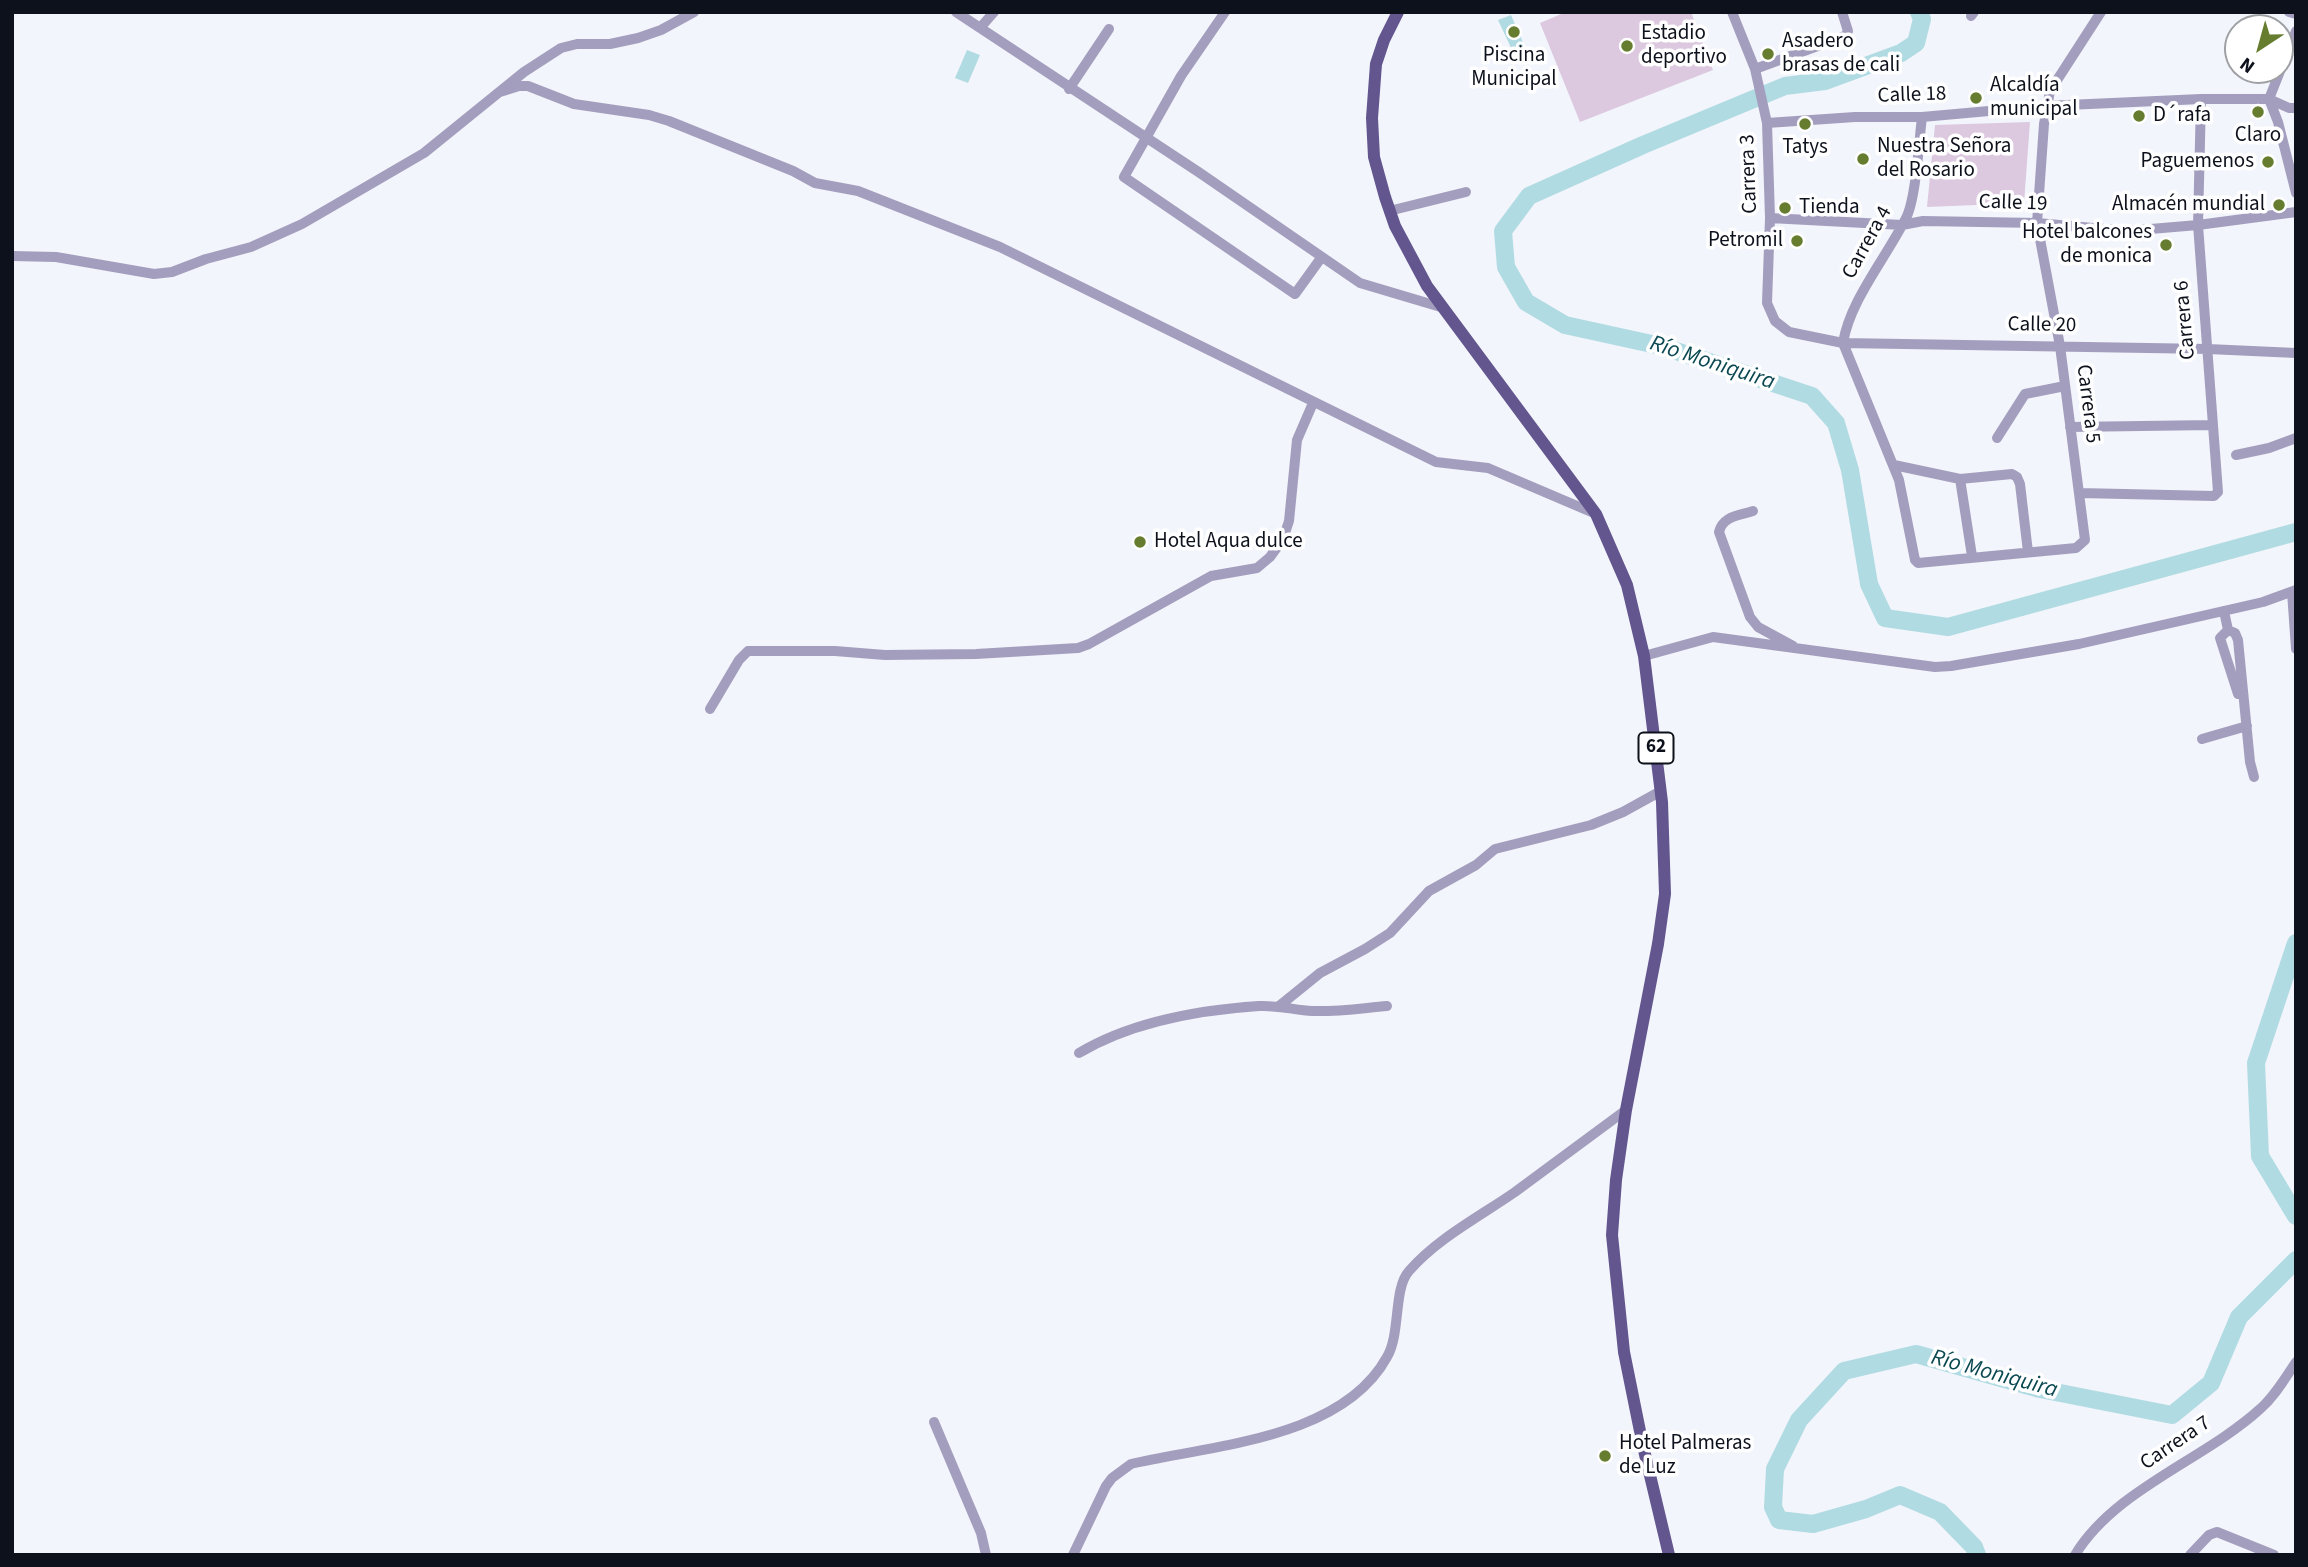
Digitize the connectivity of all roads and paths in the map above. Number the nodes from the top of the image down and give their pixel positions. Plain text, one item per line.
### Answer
1 (694, 12) edge
2 (956, 12) edge
3 (994, 12) edge
4 (1225, 12) edge
5 (1398, 12) edge
6 (1732, 12) edge
7 (1842, 12) edge
8 (2101, 12) edge
9 (2289, 12) edge
10 (2296, 14) edge
11 (980, 28) junction
12 (1109, 29) dead end
13 (2296, 31) edge
14 (1755, 69) junction
15 (1069, 89) junction
16 (500, 92) junction
17 (2201, 99) junction
18 (2269, 99) junction
19 (2045, 106) junction
20 (2292, 108) edge
21 (1767, 117) junction
22 (1922, 117) junction
23 (2277, 122) junction
24 (1147, 138) junction
25 (1466, 192) dead end
26 (2296, 194) edge
27 (1390, 211) junction
28 (2296, 212) edge
29 (1770, 218) junction
30 (2037, 223) junction
31 (1902, 225) junction
32 (2198, 225) junction
33 (12, 256) edge
34 (1321, 258) junction
35 (1444, 308) junction
36 (1789, 332) joint
37 (1843, 343) junction
38 (2060, 346) junction
39 (2208, 349) junction
40 (2296, 353) edge
41 (2065, 386) junction
42 (1313, 403) junction
43 (2213, 425) junction
44 (2070, 427) junction
45 (1997, 438) dead end
46 (2296, 438) edge
47 (2236, 455) dead end
48 (1894, 465) junction
49 (1960, 479) junction
50 (2079, 493) junction
51 (1753, 511) dead end
52 (1596, 514) junction
53 (2028, 552) junction
54 (1972, 556) junction
55 (2294, 591) edge
56 (2224, 611) junction
57 (2295, 631) edge
58 (1797, 648) junction
59 (2296, 649) edge
60 (1644, 656) junction
61 (710, 709) dead end
62 (2247, 726) junction
63 (2202, 739) dead end
64 (2254, 777) dead end
65 (1661, 791) junction
66 (1387, 1006) dead end
67 (1278, 1007) junction
68 (1079, 1053) dead end
69 (1626, 1110) junction
70 (2296, 1362) edge
71 (934, 1422) dead end
72 (986, 1555) edge
73 (1073, 1555) edge
74 (1669, 1555) edge
75 (2075, 1555) edge
76 (2190, 1555) edge
77 (2274, 1555) edge

1 - 16 street
2 - 11 street
3 - 11 street
4 - 24 street
5 - 27 main road, 62
6 - 14 street, Carrera 3
7 - 14 street
8 - 19 street
9 - 10 street
11 - 15 street
12 - 15 street
13 - 18 street
14 - 21 street, Carrera 3
15 - 24 street
16 - 33 street
16 - 42 street
17 - 18 street, Calle 18
17 - 19 street, Calle 18
17 - 32 street, Carrera 6
18 - 20 street
18 - 23 street
19 - 22 street, Calle 18
19 - 30 street, Carrera 5
20 - 23 street
21 - 22 street, Calle 18
21 - 29 street, Carrera 3
22 - 31 street, Carrera 4
23 - 26 street
24 - 34 street
24 - 34 street
25 - 27 street
27 - 35 main road, 62
28 - 32 street, Calle 19
29 - 31 street, Calle 19
29 - 36 street, Carrera 3
30 - 31 street, Calle 19
30 - 32 street, Calle 19
30 - 38 street, Carrera 5
31 - 37 street, Carrera 4
32 - 39 street, Carrera 6
34 - 35 street
35 - 52 main road, 62
36 - 37 street, Calle 20
37 - 38 street, Calle 20
37 - 48 street
38 - 39 street, Calle 20
38 - 41 street, Carrera 5
39 - 40 street, Calle 20
39 - 43 street, Carrera 6
41 - 44 street, Carrera 5
41 - 45 street
42 - 52 street
42 - 61 street
43 - 44 street
43 - 50 street, Carrera 6
44 - 50 street, Carrera 5
46 - 47 street
48 - 49 street
48 - 54 street
49 - 53 street
49 - 54 street
50 - 53 street, Carrera 5
51 - 58 street
52 - 60 main road, 62
53 - 54 street
55 - 56 street
55 - 57 street
56 - 58 street
56 - 62 street
57 - 59 street
58 - 60 street
60 - 65 main road, 62
62 - 63 street
62 - 64 street
65 - 67 street
65 - 69 main road, 62
66 - 67 street
67 - 68 street
69 - 73 street
69 - 74 main road, 62
70 - 75 street, Carrera 7
71 - 72 street
76 - 77 street

